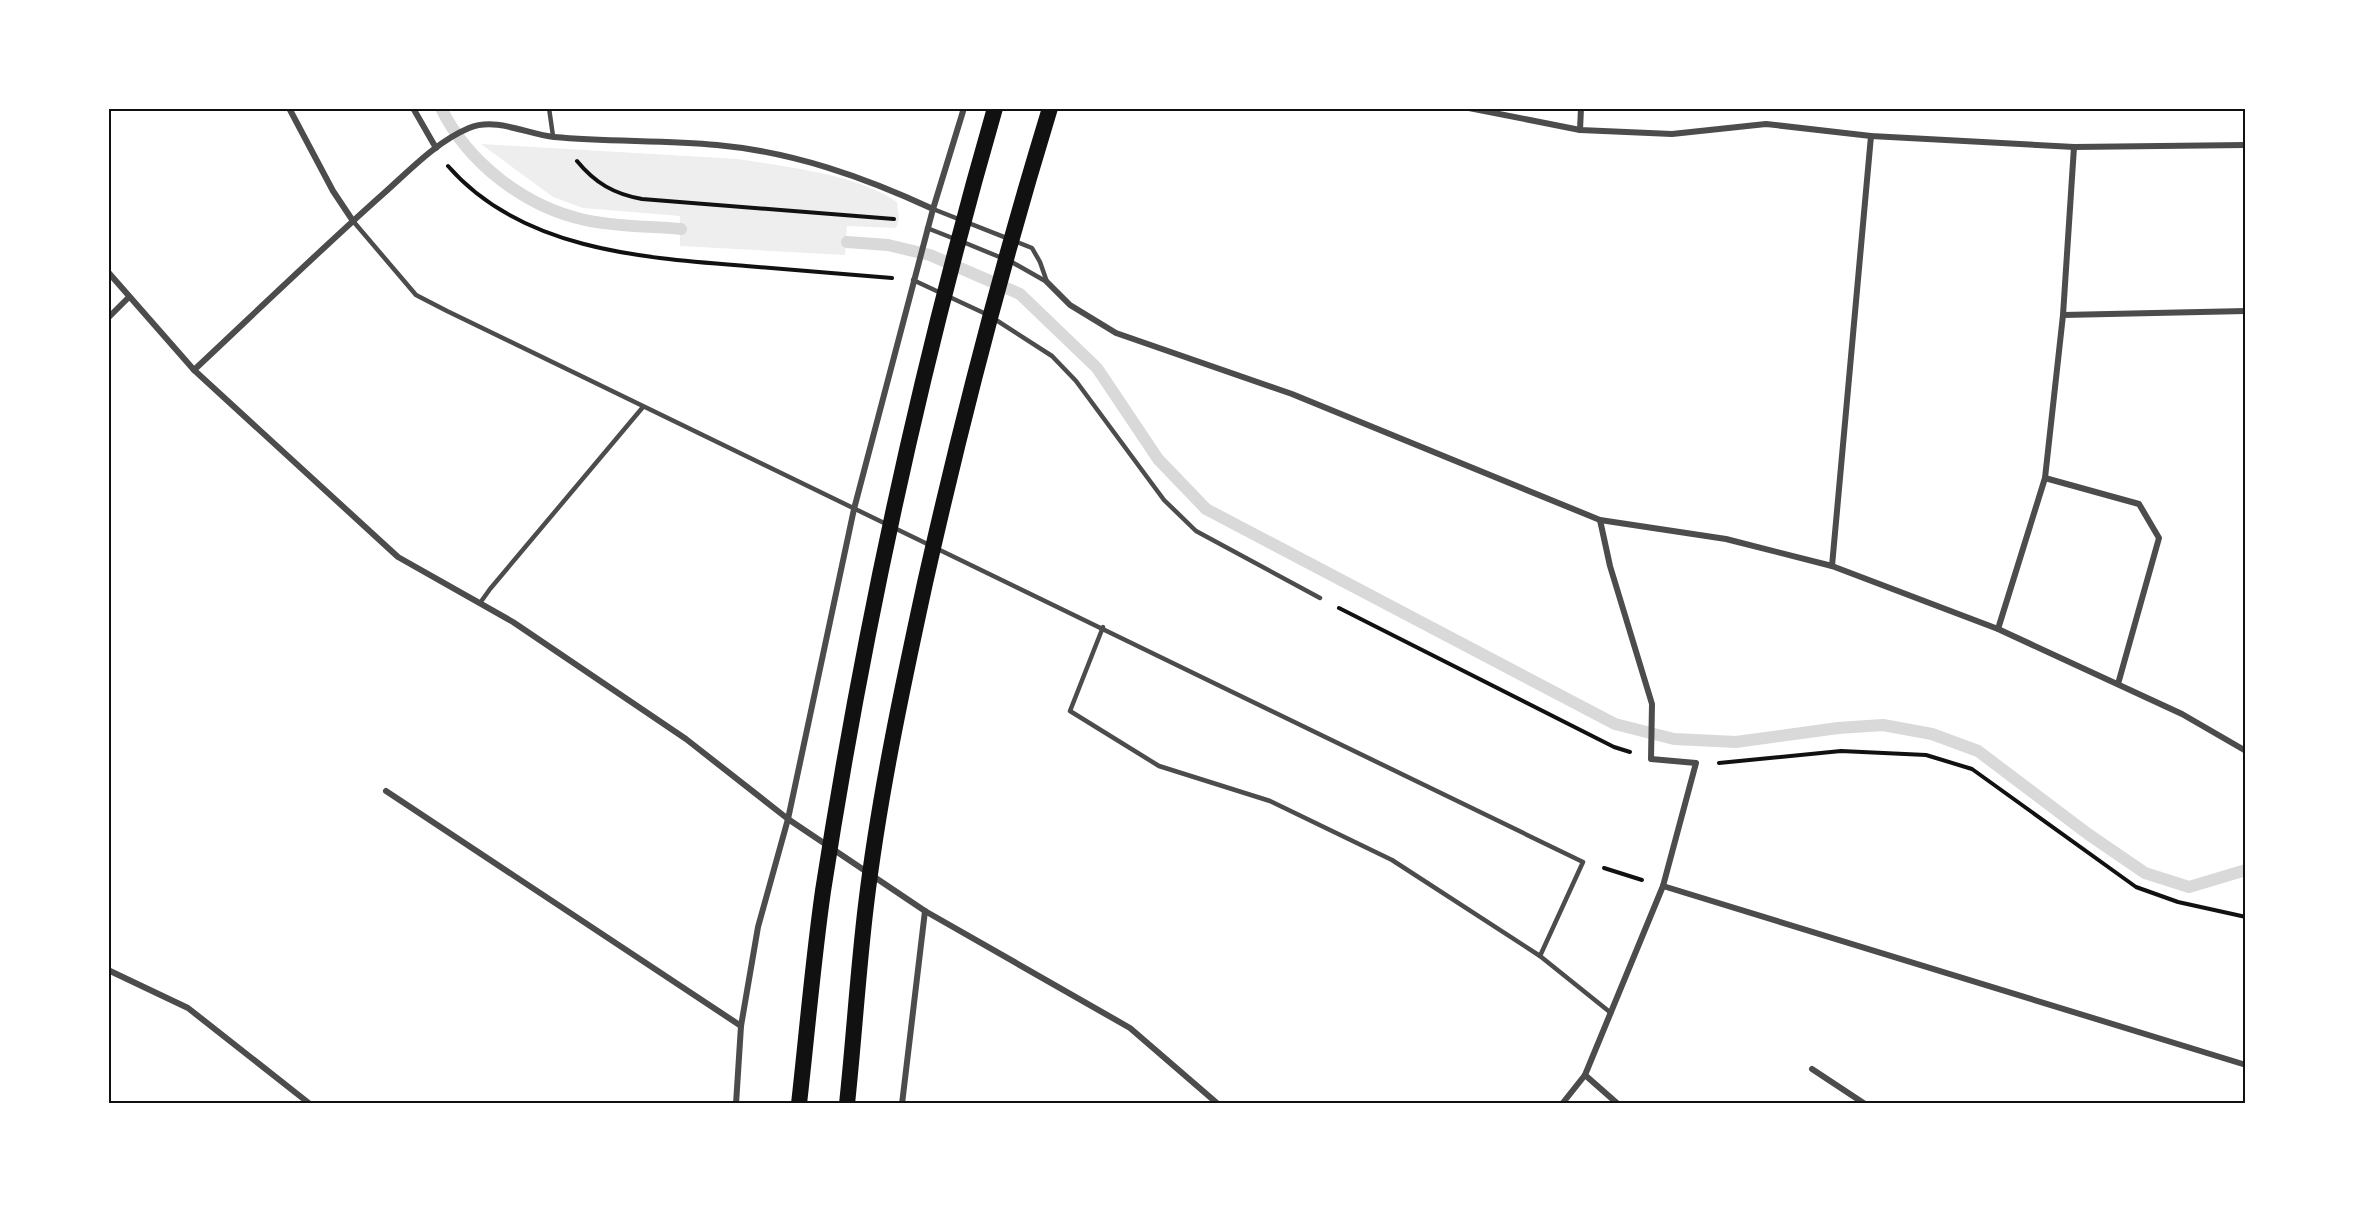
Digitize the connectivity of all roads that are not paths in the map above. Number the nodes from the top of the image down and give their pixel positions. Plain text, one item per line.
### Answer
1 (289, 108) edge
2 (413, 108) edge
3 (549, 108) edge
4 (964, 108) edge
5 (996, 108) edge
6 (1050, 108) edge
7 (1469, 108) edge
8 (1581, 108) edge
9 (1580, 130) junction
10 (553, 136) junction
11 (1871, 136) junction
12 (2246, 145) edge
13 (2074, 147) junction
14 (436, 148) junction
15 (933, 209) junction
16 (353, 221) junction
17 (927, 228) junction
18 (108, 272) edge
19 (913, 280) junction
20 (1047, 282) junction
21 (129, 297) junction
22 (2246, 311) edge
23 (2063, 315) junction
24 (108, 318) edge
25 (194, 370) junction
26 (643, 407) junction
27 (2045, 477) junction
28 (854, 509) junction
29 (1600, 520) junction
30 (1832, 566) junction
31 (1320, 598) road end
32 (480, 603) junction
33 (1103, 627) junction
34 (1998, 630) junction
35 (2118, 684) junction
36 (2246, 751) edge
37 (386, 791) dead end
38 (788, 819) junction
39 (1664, 886) junction
40 (925, 911) junction
41 (1540, 956) junction
42 (108, 970) edge
43 (1611, 1013) junction
44 (741, 1026) junction
45 (2246, 1065) edge
46 (1812, 1069) dead end
47 (1585, 1075) junction
48 (310, 1104) edge
49 (736, 1104) edge
50 (799, 1104) edge
51 (848, 1104) edge
52 (902, 1104) edge
53 (1218, 1104) edge
54 (1562, 1104) edge
55 (1618, 1104) edge
56 (1864, 1104) edge

1 - 16 street
2 - 14 street
3 - 10 lane
4 - 15 street
5 - 50 highway
6 - 51 highway
7 - 9 street
8 - 9 street
9 - 11 street
10 - 14 street
10 - 15 street
11 - 13 street
11 - 30 street
12 - 13 street
13 - 23 street
14 - 16 street
15 - 17 street
15 - 20 lane
16 - 25 street
16 - 26 lane
17 - 19 street
17 - 20 lane
18 - 21 street
19 - 28 street
19 - 31 lane
20 - 29 street
21 - 24 street
21 - 25 street
22 - 23 street
23 - 27 street
25 - 32 street
26 - 28 lane
26 - 32 lane
27 - 34 street
27 - 35 street
28 - 33 lane
28 - 38 street
29 - 30 street
29 - 39 street
30 - 34 street
32 - 38 street
33 - 41 lane
33 - 41 lane
34 - 35 street
35 - 36 street
37 - 44 street
38 - 40 street
38 - 44 street
39 - 43 street
39 - 45 street
40 - 52 street
40 - 53 street
41 - 43 lane
42 - 48 street
43 - 47 street
44 - 49 street
46 - 56 street
47 - 54 street
47 - 55 street

